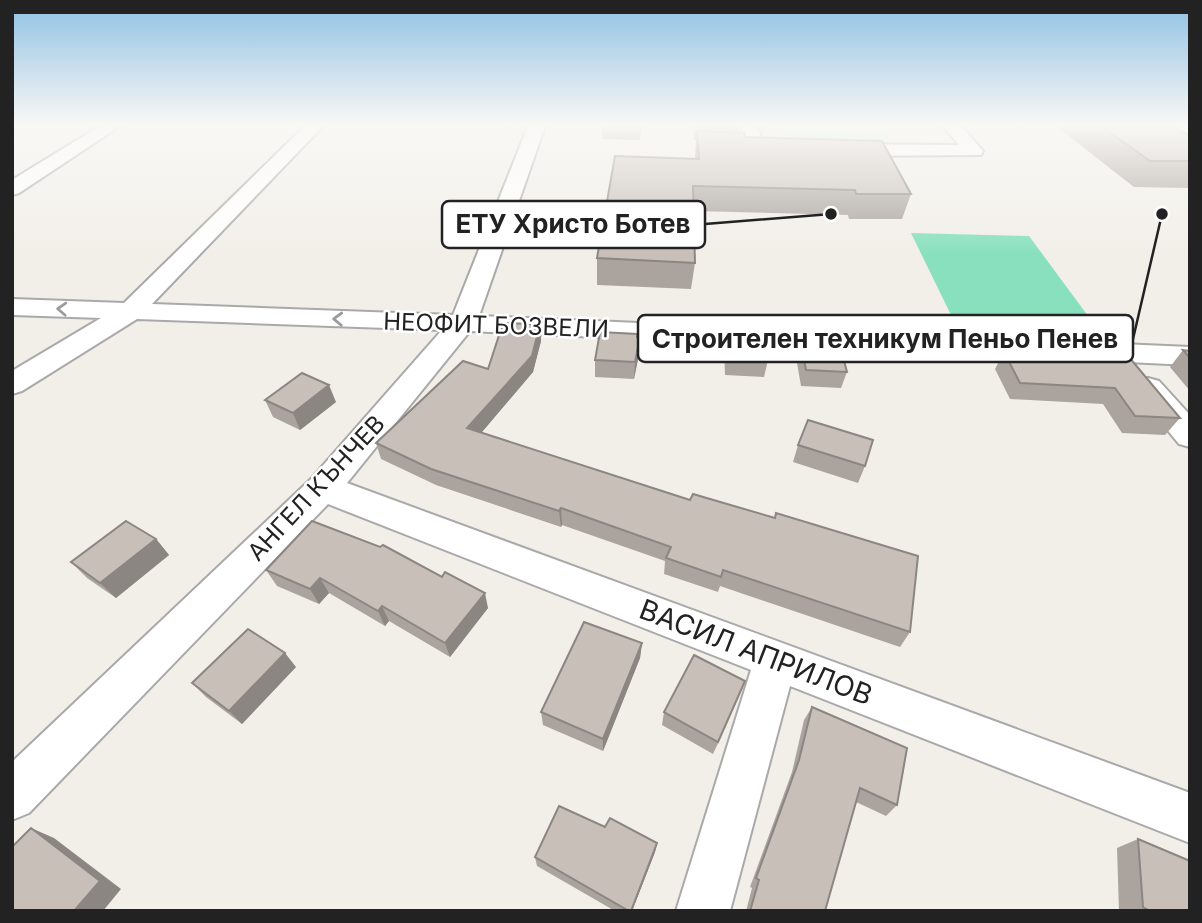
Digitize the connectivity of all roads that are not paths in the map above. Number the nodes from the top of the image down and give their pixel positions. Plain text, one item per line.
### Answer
1 (44, 169) edge
2 (271, 169) edge
3 (521, 169) edge
4 (12, 190) edge
5 (12, 307) edge
6 (130, 312) junction
7 (463, 323) junction
8 (1118, 353) junction
9 (1190, 356) edge
10 (12, 384) edge
11 (1190, 436) edge
12 (323, 488) junction
13 (776, 660) junction
14 (12, 796) edge
15 (1190, 818) edge
16 (703, 911) edge

1 - 4 street
2 - 6 street
3 - 7 street, АНГЕЛ КЪНЧЕВ
6 -> 5 street, НЕОФИТ БОЗВЕЛИ
7 -> 6 street, НЕОФИТ БОЗВЕЛИ
6 - 10 street
7 - 8 street, НЕОФИТ БОЗВЕЛИ
7 - 12 street, АНГЕЛ КЪНЧЕВ
8 - 9 street, НЕОФИТ БОЗВЕЛИ
8 - 11 street
12 - 13 street, ВАСИЛ АПРИЛОВ
12 - 14 street, АНГЕЛ КЪНЧЕВ
13 - 15 street, ВАСИЛ АПРИЛОВ
13 - 16 street

